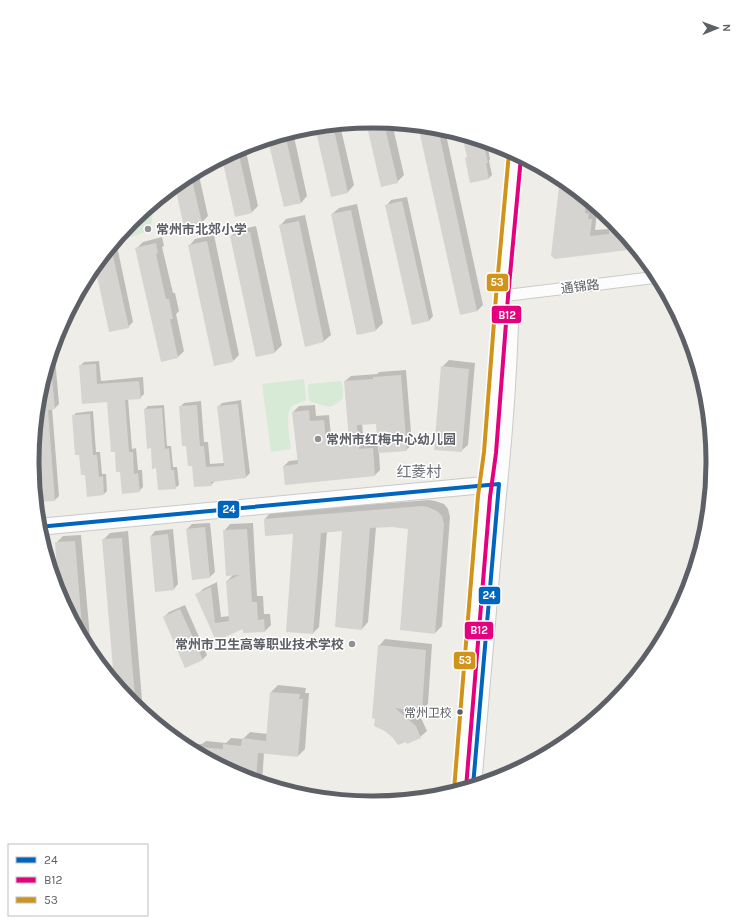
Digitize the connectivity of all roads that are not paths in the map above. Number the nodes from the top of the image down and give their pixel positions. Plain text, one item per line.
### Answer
1 (515, 161) edge
2 (523, 165) edge
3 (651, 278) edge
4 (507, 296) junction
5 (492, 484) junction
6 (45, 526) edge
7 (473, 780) edge
8 (461, 784) edge

1 - 4 street
2 - 4 street
3 - 4 street, 通锦路
4 - 5 street
5 - 6 street
5 - 7 street
5 - 8 street

